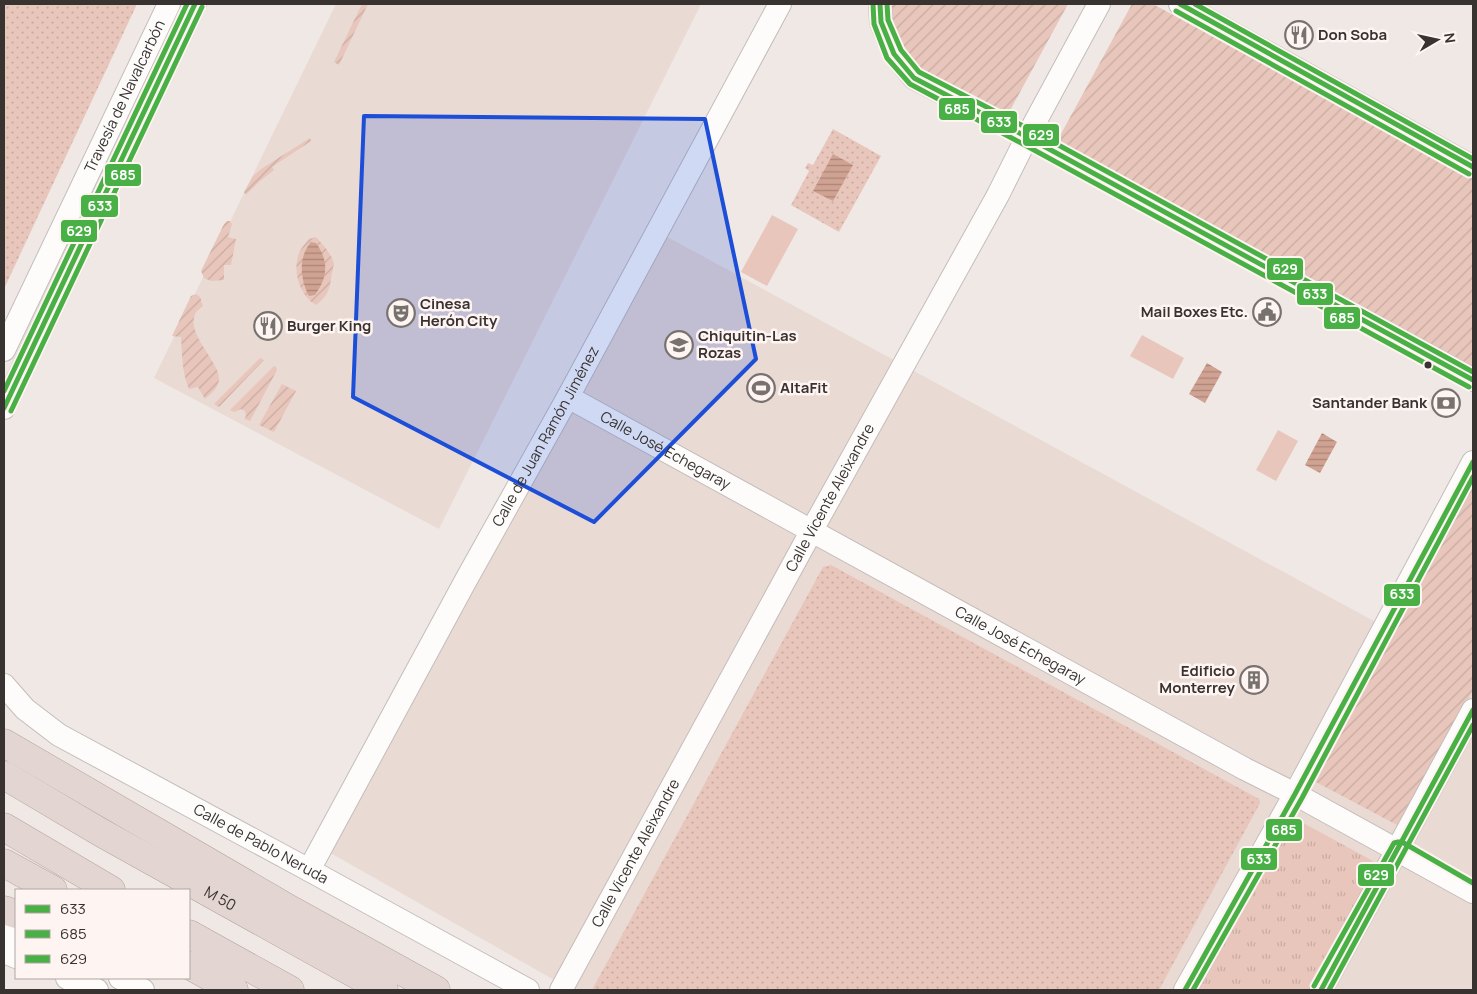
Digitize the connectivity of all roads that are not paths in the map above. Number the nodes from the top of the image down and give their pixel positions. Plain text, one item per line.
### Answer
1 (169, 4) edge
2 (195, 4) edge
3 (780, 4) edge
4 (880, 4) edge
5 (1099, 4) edge
6 (1180, 4) edge
7 (1027, 137) junction
8 (1473, 167) edge
9 (4, 350) edge
10 (1473, 380) edge
11 (568, 397) junction
12 (4, 408) edge
13 (1473, 462) edge
14 (812, 530) junction
15 (4, 685) edge
16 (1473, 710) edge
17 (4, 743) edge
18 (4, 775) edge
19 (1295, 794) junction
20 (4, 827) edge
21 (1398, 849) junction
22 (4, 864) edge
23 (310, 870) junction
24 (51, 889) edge
25 (109, 889) edge
26 (1473, 892) edge
27 (190, 935) edge
28 (190, 966) edge
29 (69, 979) edge
30 (122, 979) edge
31 (175, 979) edge
32 (97, 990) edge
33 (143, 990) edge
34 (199, 990) edge
35 (234, 990) edge
36 (290, 990) edge
37 (384, 990) edge
38 (436, 990) edge
39 (528, 990) edge
40 (561, 990) edge
41 (1185, 990) edge
42 (1321, 990) edge

1 - 9 street, Travesía de Navalcarbón
2 - 12 street, Travesía de Navalcarbón
3 - 11 street, Calle de Juan Ramón Jiménez
4 - 7 street
5 - 7 street, Calle Vicente Aleixandre
6 - 8 street
7 - 10 street
7 - 14 street, Calle Vicente Aleixandre
11 - 14 street, Calle José Echegaray
11 - 23 street, Calle de Juan Ramón Jiménez
13 - 19 street
14 - 19 street, Calle José Echegaray
14 - 40 street, Calle Vicente Aleixandre
15 - 23 street, Calle de Pablo Neruda
16 - 21 street
17 - 38 highway
18 - 37 highway, M 50
19 - 21 street, Calle José Echegaray
19 - 41 street
20 - 25 highway
21 - 26 street, Calle José Echegaray
21 - 42 street
22 - 24 highway
23 - 39 street, Calle de Pablo Neruda
27 - 36 highway
28 - 35 highway
29 - 32 street
30 - 33 street
31 - 34 highway

